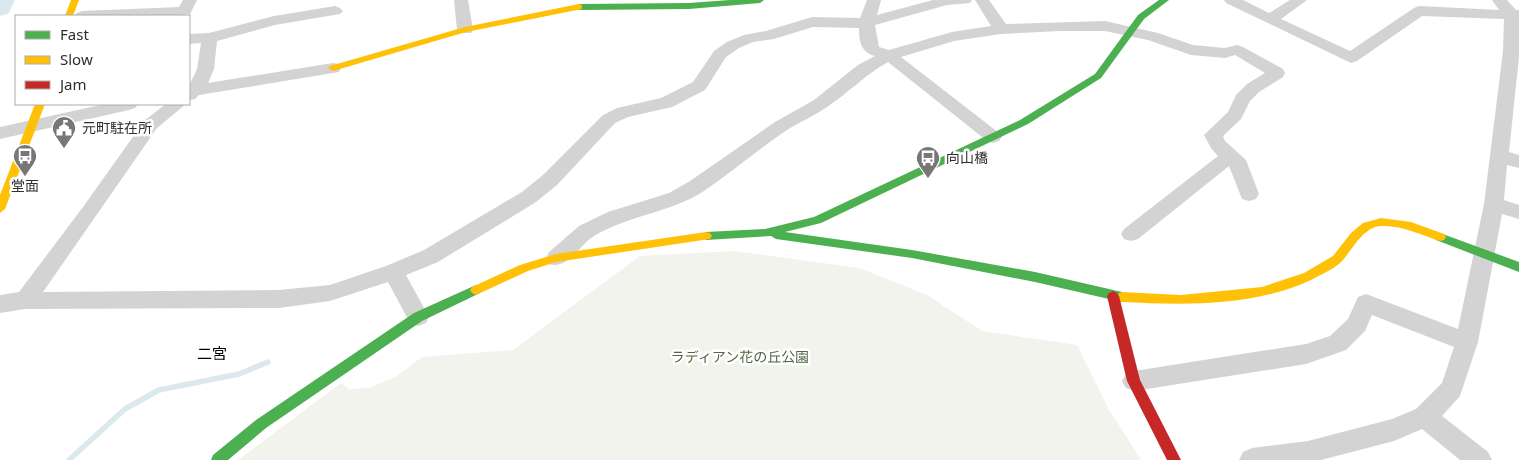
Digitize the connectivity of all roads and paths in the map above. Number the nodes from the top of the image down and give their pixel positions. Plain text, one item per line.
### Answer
1 (74, 0) edge
2 (460, 0) edge
3 (760, 0) edge
4 (874, 0) edge
5 (965, 0) edge
6 (982, 0) edge
7 (1165, 0) edge
8 (1231, 0) edge
9 (1300, 0) edge
10 (640, 3) edge
11 (578, 4) edge
12 (185, 9) edge
13 (1510, 10) edge
14 (335, 11) dead end
15 (69, 15) edge
16 (97, 15) edge
17 (1270, 19) junction
18 (866, 23) junction
19 (1001, 29) junction
20 (465, 30) junction
21 (1131, 32) junction
22 (209, 38) junction
23 (190, 39) edge
24 (889, 55) junction
25 (332, 68) joint
26 (1514, 68) edge
27 (191, 92) edge
28 (40, 105) edge
29 (124, 105) edge
30 (176, 105) edge
31 (1511, 119) edge
32 (33, 126) junction
33 (0, 133) edge
34 (992, 137) junction
35 (1230, 156) junction
36 (1509, 159) edge
37 (1249, 194) dead end
38 (1494, 204) junction
39 (0, 209) edge
40 (1519, 212) edge
41 (765, 233) junction
42 (1131, 234) dead end
43 (1485, 254) junction
44 (556, 258) junction
45 (1519, 267) edge
46 (393, 272) junction
47 (1113, 296) junction
48 (25, 300) junction
49 (0, 304) edge
50 (418, 317) junction
51 (1467, 342) junction
52 (1134, 381) junction
53 (1425, 417) junction
54 (218, 460) edge
55 (1174, 460) edge
56 (1252, 460) edge
57 (1479, 460) edge

1 - 15 street
2 - 20 street
3 - 10 street
4 - 18 street
5 - 18 street
6 - 19 street
7 - 21 street
8 - 17 street
9 - 17 street
10 - 11 street
11 - 20 street
12 - 16 street
13 - 17 street
13 - 26 street
14 - 22 street
18 - 24 street
18 - 46 street
19 - 21 street
19 - 24 street
20 - 25 street
21 - 34 street
21 - 35 street
22 - 23 street
22 - 27 street
24 - 34 street
24 - 44 street
25 - 27 street
26 - 31 street
28 - 32 street
29 - 32 street
30 - 48 street
31 - 36 street
32 - 33 street
32 - 39 street
34 - 41 street
35 - 37 street
35 - 42 street
36 - 38 street
38 - 40 street
38 - 43 street
41 - 44 street
41 - 47 street
43 - 45 street
43 - 47 street
43 - 51 street
44 - 50 street
46 - 48 street
46 - 50 street
47 - 52 street
48 - 49 street
50 - 54 street
51 - 52 street
51 - 53 street
52 - 55 street
53 - 56 street
53 - 57 street

